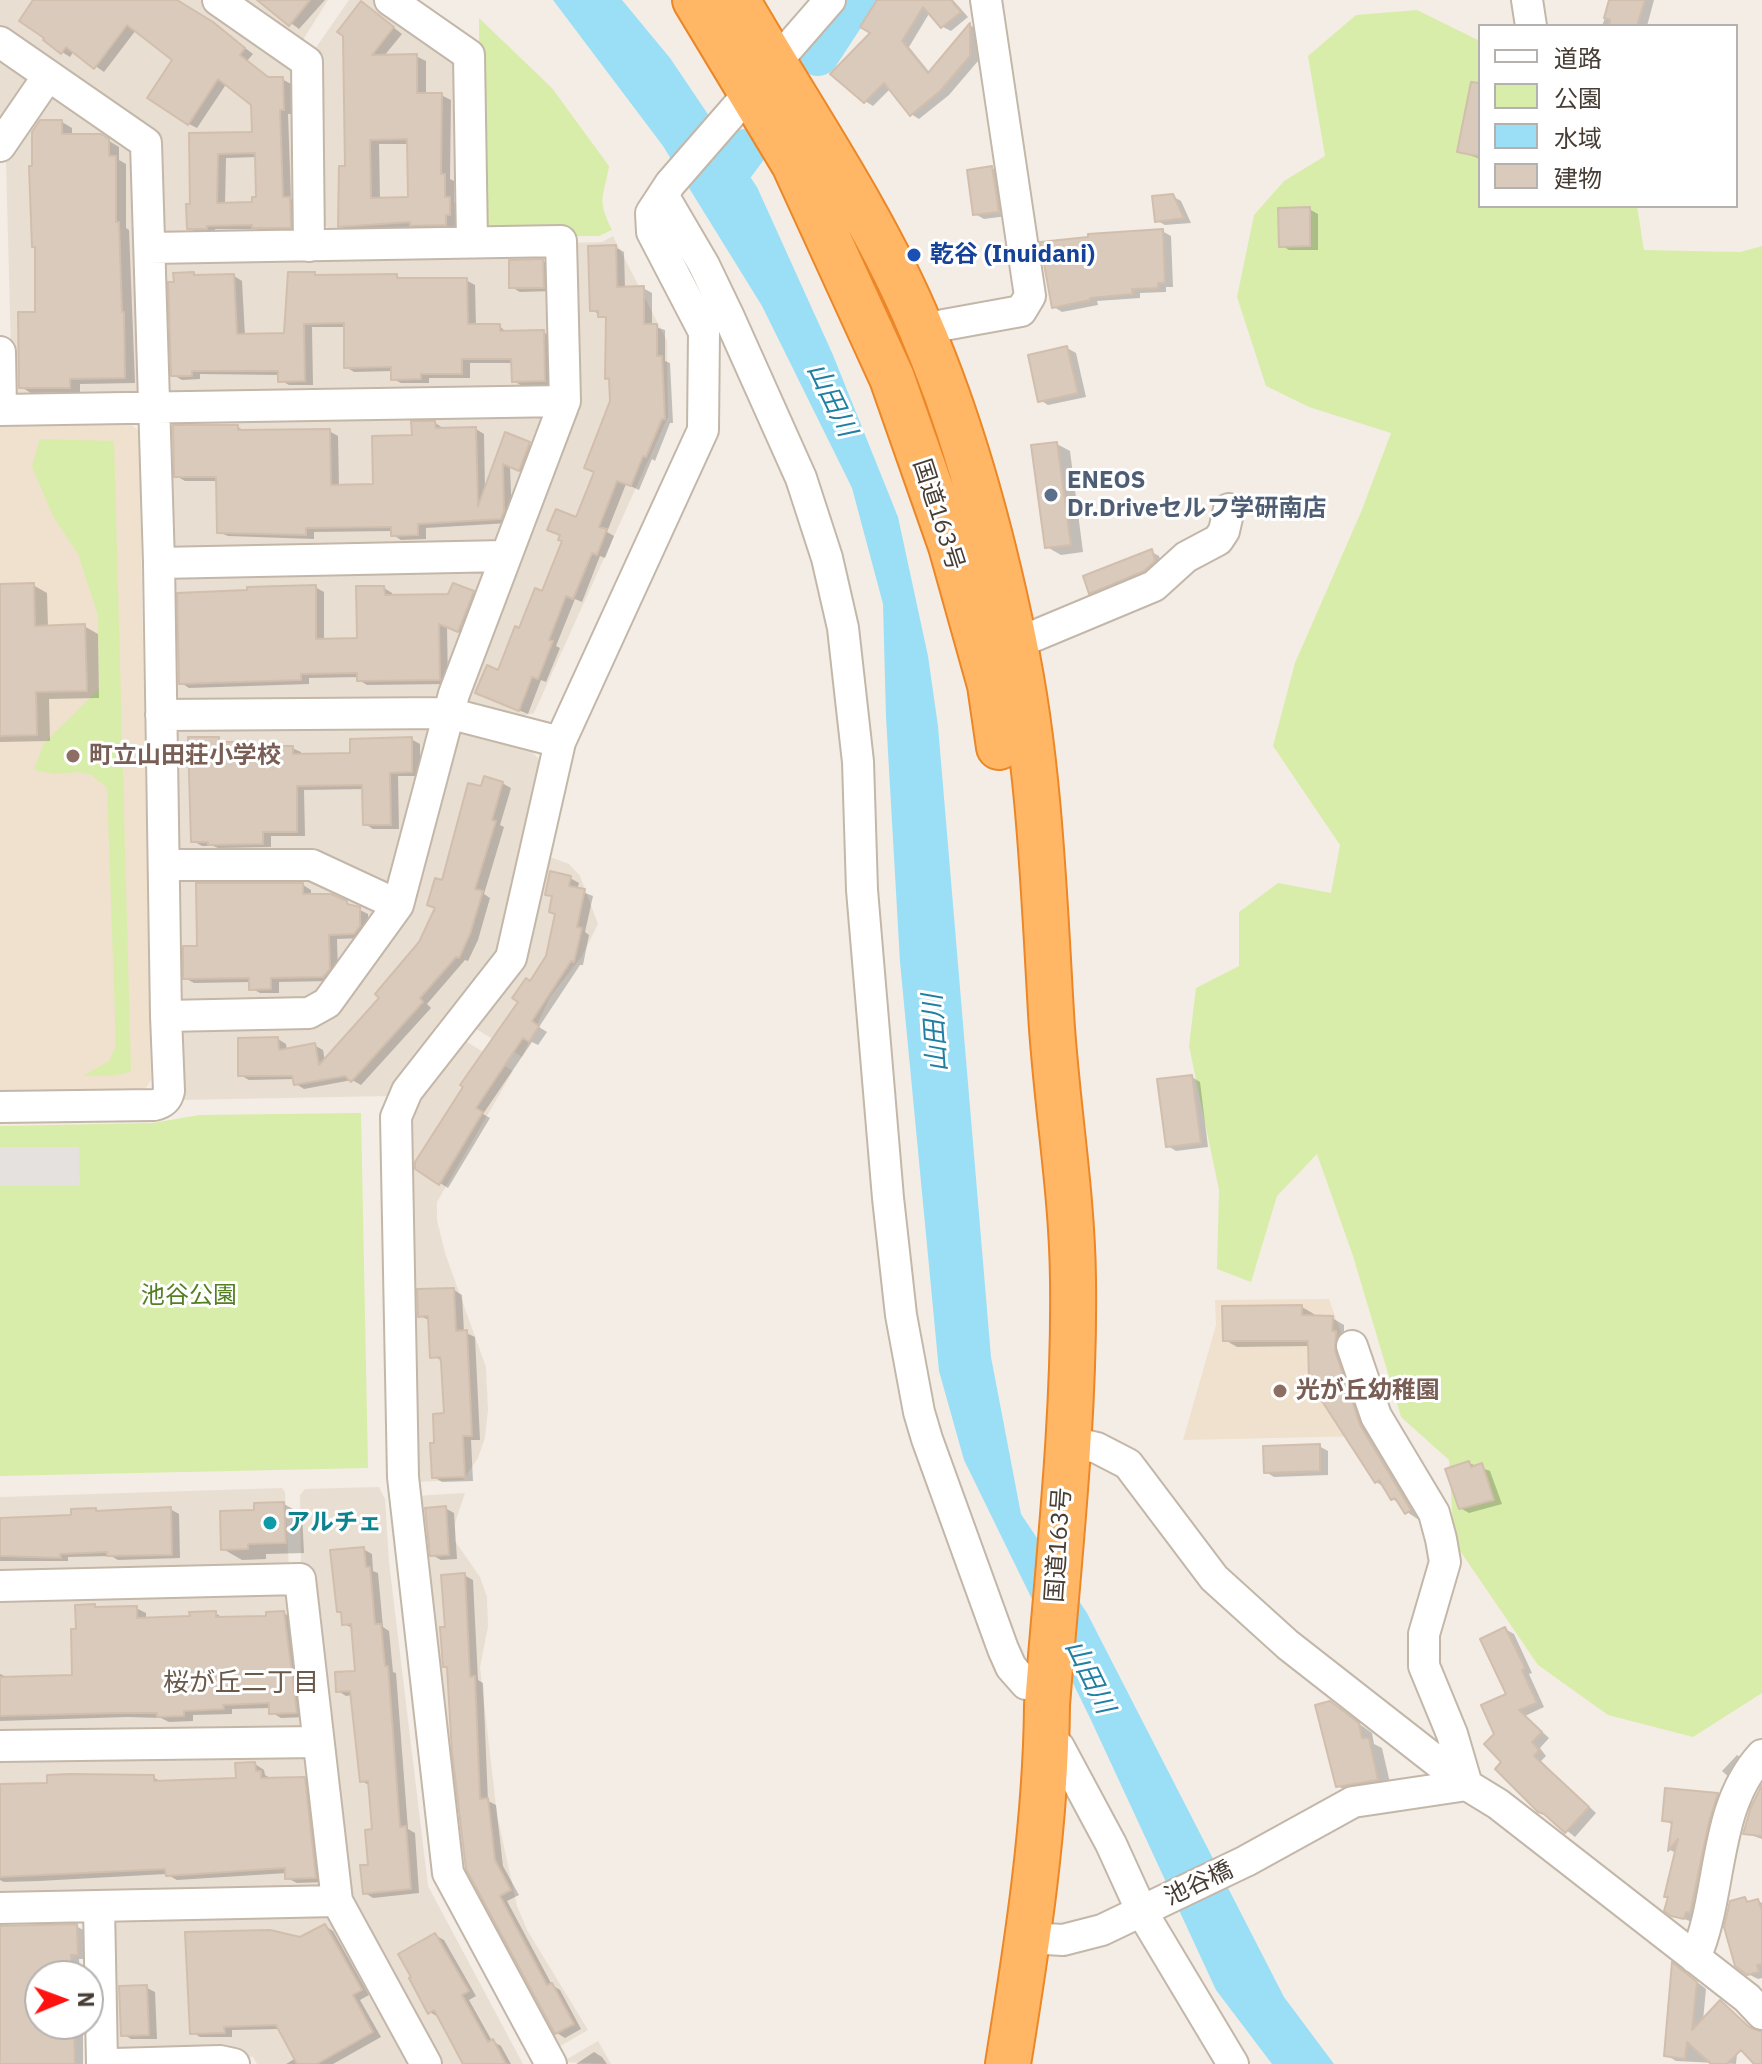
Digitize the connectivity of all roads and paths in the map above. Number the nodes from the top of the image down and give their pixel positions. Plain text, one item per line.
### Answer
1 (218, 0) edge
2 (390, 0) edge
3 (830, 0) edge
4 (986, 0) edge
5 (1527, 0) edge
6 (706, 1) edge
7 (1531, 24) edge
8 (0, 42) edge
9 (48, 76) junction
10 (753, 91) junction
11 (0, 146) edge
12 (667, 190) junction
13 (472, 242) junction
14 (309, 246) junction
15 (150, 248) junction
16 (922, 329) junction
17 (0, 352) edge
18 (565, 401) junction
19 (154, 407) junction
20 (1, 410) edge
21 (1229, 509) dead end
22 (506, 556) junction
23 (159, 563) junction
24 (1015, 644) junction
25 (448, 713) junction
26 (161, 715) junction
27 (560, 742) junction
28 (164, 865) junction
29 (398, 905) junction
30 (166, 1016) junction
31 (1054, 1072) junction
32 (0, 1107) edge
33 (1352, 1346) dead end
34 (1068, 1441) junction
35 (0, 1586) edge
36 (1037, 1694) junction
37 (318, 1742) junction
38 (0, 1746) edge
39 (1059, 1747) dead end
40 (1762, 1755) edge
41 (1467, 1785) junction
42 (337, 1901) junction
43 (99, 1906) junction
44 (0, 1908) edge
45 (1146, 1909) junction
46 (1028, 1938) junction
47 (1695, 1958) junction
48 (1757, 1998) edge
49 (102, 2064) edge
50 (114, 2064) edge
51 (234, 2064) edge
52 (426, 2064) edge
53 (551, 2064) edge
54 (1008, 2064) edge
55 (1233, 2064) edge

1 - 14 street
2 - 13 street
3 - 10 street
4 - 16 street
5 - 7 street
6 - 10 highway, 国道163号
8 - 9 street
9 - 11 street
9 - 15 street
10 - 12 street
10 - 16 highway, 国道163号
10 - 31 highway, 国道163号
12 - 27 street
12 - 36 street
13 - 14 street
13 - 18 street
14 - 15 street
15 - 19 street
16 - 24 highway, 国道163号
17 - 20 street
18 - 19 street
18 - 22 street
19 - 20 street
19 - 23 street
21 - 24 street
22 - 23 street
22 - 25 street
23 - 26 street
24 - 31 highway, 国道163号
25 - 26 street
25 - 27 street
25 - 29 street
26 - 28 street
27 - 53 street
28 - 29 street
28 - 30 street
29 - 30 street
30 - 32 street
31 - 34 highway, 国道163号
33 - 41 street
34 - 36 highway, 国道163号
34 - 41 street
35 - 37 street
36 - 46 highway, 国道163号
37 - 38 street
37 - 42 street
39 - 45 street
40 - 47 street
41 - 45 street, 池谷橋
41 - 47 street
42 - 43 street
42 - 52 street
43 - 44 street
43 - 49 street
45 - 46 street, 池谷橋
45 - 55 street
46 - 54 highway, 国道163号
47 - 48 street
50 - 51 street

